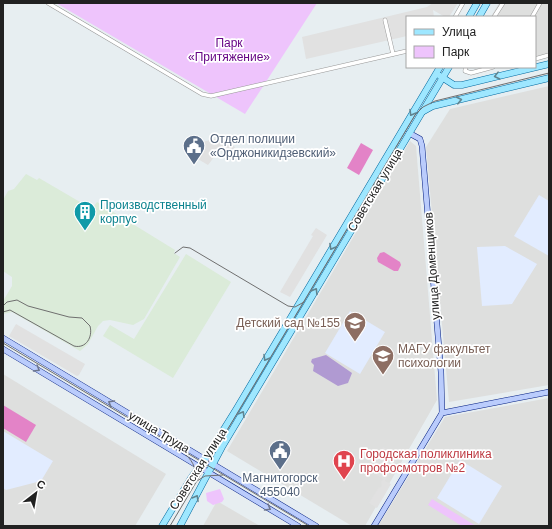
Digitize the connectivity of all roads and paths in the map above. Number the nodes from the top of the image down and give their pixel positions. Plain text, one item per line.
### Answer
1 (48, 3) edge
2 (463, 3) edge
3 (477, 3) edge
4 (487, 3) edge
5 (503, 3) edge
6 (540, 3) edge
7 (456, 16) edge
8 (470, 16) edge
9 (480, 16) edge
10 (495, 16) edge
11 (533, 16) edge
12 (385, 20) dead end
13 (406, 51) edge
14 (393, 54) junction
15 (549, 56) edge
16 (536, 59) edge
17 (549, 64) edge
18 (536, 66) edge
19 (439, 68) edge
20 (448, 68) edge
21 (466, 68) edge
22 (489, 68) edge
23 (518, 69) edge
24 (436, 74) junction
25 (443, 78) junction
26 (549, 78) edge
27 (422, 112) junction
28 (403, 129) junction
29 (409, 133) junction
30 (295, 310) junction
31 (302, 314) junction
32 (3, 338) edge
33 (3, 349) edge
34 (549, 392) edge
35 (442, 413) junction
36 (205, 459) junction
37 (213, 464) junction
38 (199, 466) junction
39 (210, 473) junction
40 (162, 526) edge
41 (180, 526) edge
42 (298, 526) edge
43 (316, 526) edge
44 (374, 526) edge

1 - 14 street
2 - 7 street
3 - 8 main road
4 - 9 main road
5 - 10 street
6 - 11 street
12 - 14 street
13 - 14 street
15 - 16 street
17 - 18 main road
19 - 24 main road, Советская улица
20 - 25 main road, Советская улица
21 - 22 street
23 -> 25 main road
24 - 25 main road
24 -> 28 main road, Советская улица
25 - 27 main road, Советская улица
27 -> 26 main road
27 - 29 main road, Советская улица
28 - 29 main road, улица Доменщиков
28 -> 30 main road, Советская улица
31 -> 29 main road, Советская улица
29 - 35 main road, улица Доменщиков
30 - 31 main road
30 -> 36 main road, Советская улица
37 -> 31 main road, Советская улица
36 -> 32 main road, улица Труда
33 -> 38 main road, улица Труда
34 - 35 main road
35 - 44 main road
36 - 37 main road, улица Труда
36 - 38 main road, Советская улица
37 - 39 main road, Советская улица
37 - 43 main road, улица Труда
38 - 39 main road, улица Труда
38 - 40 main road, Советская улица
41 -> 39 main road, Советская улица
39 -> 42 main road, улица Труда

